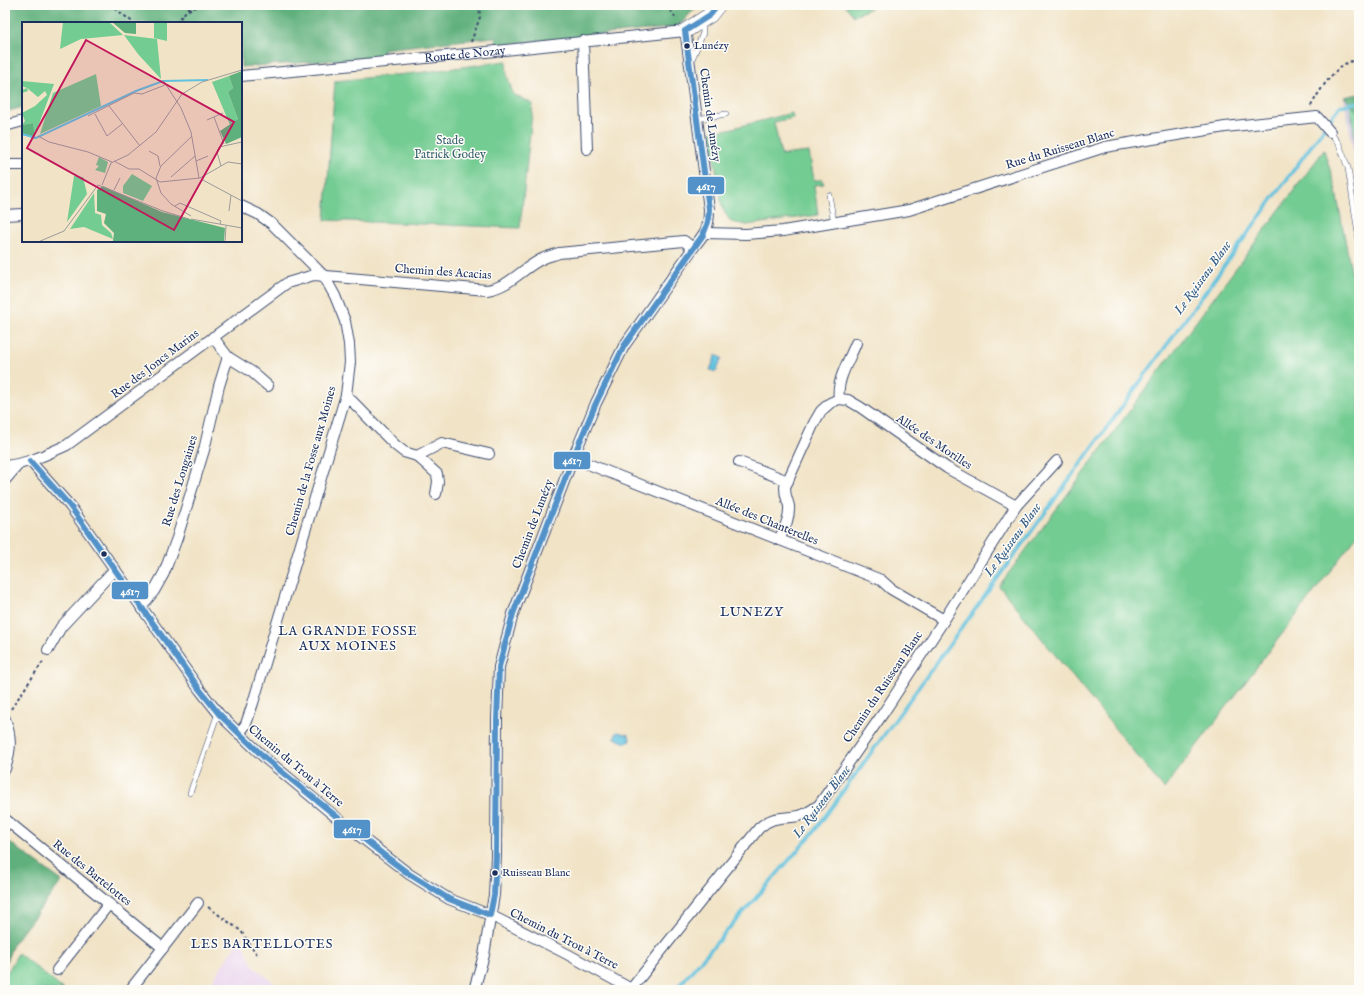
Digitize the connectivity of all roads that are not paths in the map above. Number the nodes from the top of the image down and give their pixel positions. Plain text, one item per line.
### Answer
1 (718, 5) edge
2 (702, 20) junction
3 (686, 30) junction
4 (583, 41) junction
5 (690, 63) junction
6 (242, 76) edge
7 (726, 114) dead end
8 (698, 119) junction
9 (22, 121) edge
10 (5, 126) edge
11 (1330, 132) joint
12 (587, 149) dead end
13 (5, 165) edge
14 (22, 165) edge
15 (829, 195) dead end
16 (242, 206) edge
17 (5, 214) edge
18 (22, 214) edge
19 (834, 223) junction
20 (705, 233) junction
21 (1359, 240) edge
22 (692, 248) junction
23 (324, 276) junction
24 (213, 337) junction
25 (856, 343) dead end
26 (228, 357) junction
27 (268, 386) dead end
28 (346, 395) junction
29 (839, 399) junction
30 (489, 454) dead end
31 (417, 456) junction
32 (573, 458) junction
33 (30, 461) junction
34 (1057, 461) dead end
35 (739, 462) dead end
36 (18, 465) junction
37 (5, 466) edge
38 (5, 480) edge
39 (788, 481) junction
40 (436, 494) dead end
41 (1016, 506) junction
42 (779, 540) junction
43 (115, 569) junction
44 (141, 606) junction
45 (944, 620) junction
46 (48, 650) road end
47 (218, 712) junction
48 (7, 715) edge
49 (239, 734) junction
50 (5, 769) edge
51 (190, 793) dead end
52 (5, 819) edge
53 (198, 903) road end
54 (109, 904) junction
55 (490, 915) junction
56 (163, 948) junction
57 (57, 970) dead end
58 (632, 989) edge
59 (130, 990) edge
60 (474, 990) edge

1 - 2 street
2 - 3 street
2 - 5 lane
3 - 4 street, Route de Nozay
3 - 5 street, Chemin de Lunézy
4 - 6 street, Route de Nozay
4 - 12 street
5 - 8 street, Chemin de Lunézy
7 - 8 lane
8 - 20 street, Chemin de Lunézy
9 - 10 street
11 - 19 street, Rue du Ruisseau Blanc
11 - 21 lane, Rue du Ruisseau Blanc
13 - 14 street
15 - 19 lane
16 - 23 street, Chemin de la Fosse aux Moines
17 - 18 street
19 - 20 street, Rue du Ruisseau Blanc
20 - 22 street, Chemin de Lunézy
22 - 23 street, Chemin des Acacias
22 - 32 street, Chemin de Lunézy
23 - 24 street, Rue des Joncs Marins
23 - 28 street, Chemin de la Fosse aux Moines
24 - 26 street
24 - 33 street, Rue des Joncs Marins
25 - 29 street
26 - 27 street
26 - 44 street, Rue des Longaines
28 - 31 street
28 - 49 street, Chemin de la Fosse aux Moines
29 - 39 street
29 - 41 street, Allée des Morilles
30 - 31 street
31 - 40 street
32 - 42 street, Allée des Chanterelles
32 - 55 street, Chemin de Lunézy
33 - 36 street, Rue des Joncs Marins
33 - 43 street, Chemin du Trou à Terre
34 - 41 street, Chemin du Ruisseau Blanc
35 - 39 street
36 - 37 street, Rue des Joncs Marins
36 - 38 street
39 - 42 street
41 - 45 street, Chemin du Ruisseau Blanc
42 - 45 street, Allée des Chanterelles
43 - 44 street, Chemin du Trou à Terre
43 - 46 street
44 - 47 street, Chemin du Trou à Terre
45 - 58 street, Chemin du Ruisseau Blanc
47 - 49 street, Chemin du Trou à Terre
47 - 51 lane
48 - 50 street
49 - 55 street, Chemin du Trou à Terre
52 - 54 street, Rue des Bartelottes
53 - 56 street
54 - 56 street, Rue des Bartelottes
54 - 57 street
55 - 58 street, Chemin du Trou à Terre
55 - 60 street, Chemin de Lunézy
56 - 59 street

